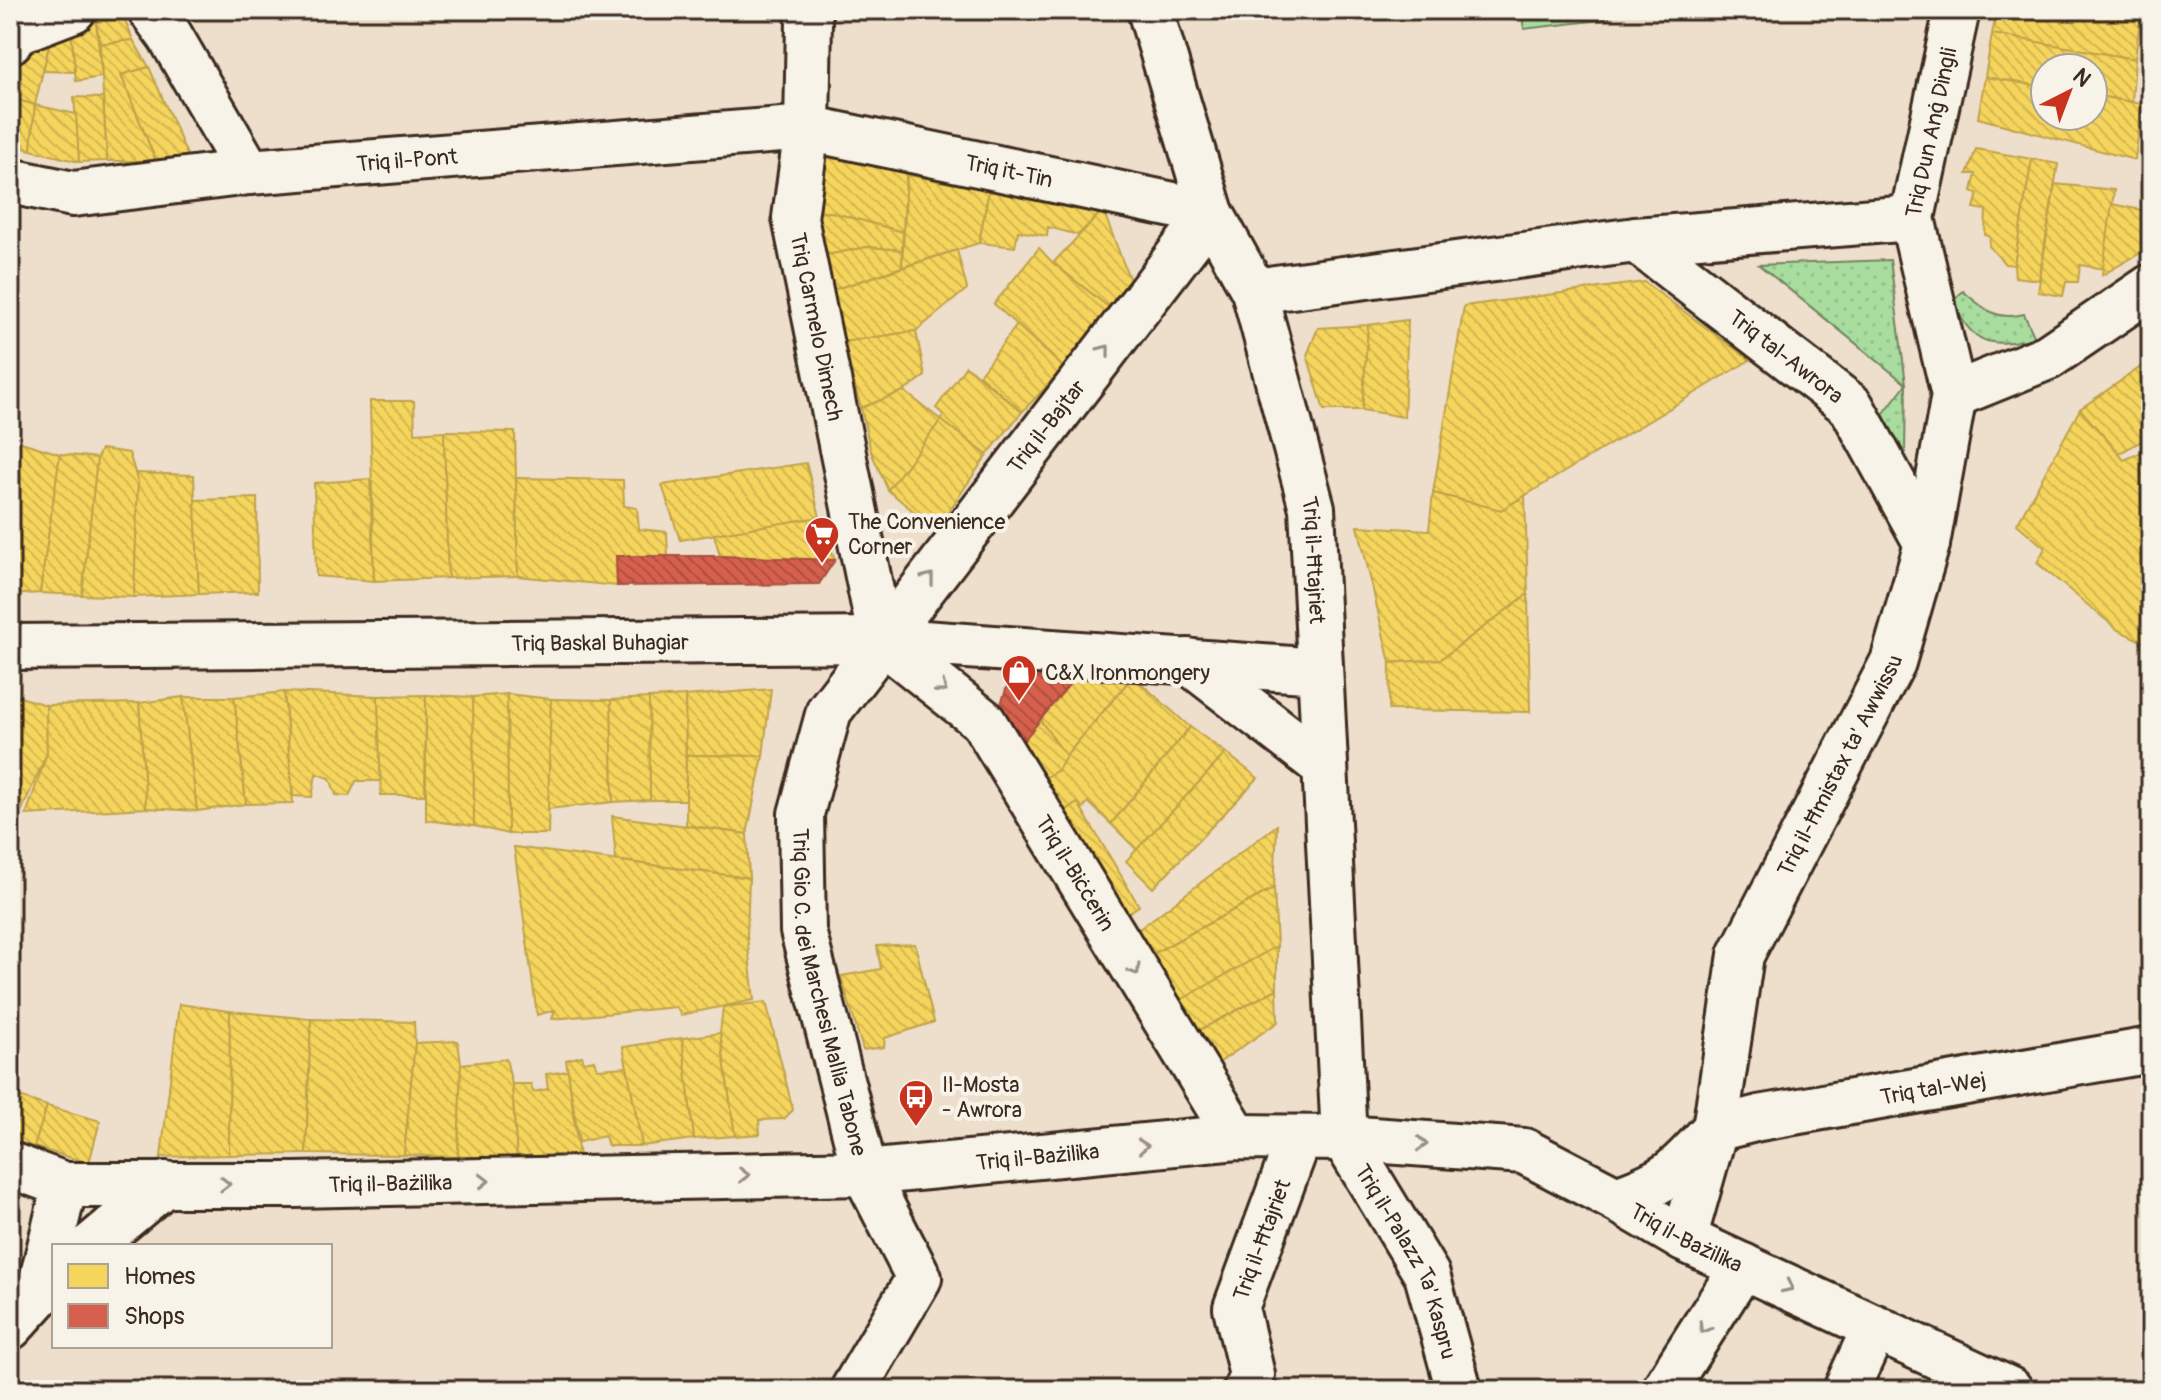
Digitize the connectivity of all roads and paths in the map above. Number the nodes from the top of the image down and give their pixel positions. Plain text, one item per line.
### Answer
1 (73, 10) edge
2 (151, 10) edge
3 (807, 10) edge
4 (1150, 10) edge
5 (1957, 10) edge
6 (10, 41) edge
7 (807, 128) junction
8 (249, 172) junction
9 (10, 181) edge
10 (1211, 213) junction
11 (1912, 218) junction
12 (1636, 240) junction
13 (2151, 287) edge
14 (1254, 291) junction
15 (1954, 395) junction
16 (1927, 544) junction
17 (881, 640) junction
18 (10, 647) edge
19 (1188, 661) junction
20 (1320, 671) junction
21 (1325, 767) junction
22 (2151, 1050) edge
23 (1715, 1129) junction
24 (1237, 1137) junction
25 (1299, 1138) junction
26 (1344, 1138) junction
27 (10, 1165) edge
28 (865, 1173) junction
29 (165, 1184) junction
30 (65, 1185) junction
31 (1616, 1199) junction
32 (1684, 1239) junction
33 (54, 1244) edge
34 (93, 1244) edge
35 (52, 1258) edge
36 (1743, 1266) junction
37 (47, 1286) edge
38 (10, 1327) edge
39 (1875, 1327) junction
40 (853, 1390) edge
41 (1246, 1390) edge
42 (1459, 1390) edge
43 (1664, 1390) edge
44 (1846, 1390) edge
45 (2010, 1390) edge

1 - 6 street
2 - 8 street
3 - 7 street, Triq Carmelo Dimech
4 - 10 street, Triq il-Ħtajriet
5 - 11 street, Triq Dun Anġ Dingli
7 - 8 street, Triq il-Pont
7 - 10 street, Triq it-Tin
7 - 17 street, Triq Carmelo Dimech
8 - 9 street, Triq il-Pont
10 - 14 street, Triq il-Ħtajriet
17 -> 10 street, Triq il-Bajtar
11 - 12 street
11 - 15 street, Triq Dun Anġ Dingli
12 - 14 street
12 - 16 street, Triq tal-Awrora
13 - 15 street
14 - 20 street, Triq il-Ħtajriet
15 - 16 street, Triq il-Ħmistax ta' Awwissu
16 - 23 street, Triq il-Ħmistax ta' Awwissu
17 - 18 street, Triq Baskal Buhagiar
17 - 19 street, Triq Baskal Buhagiar
17 -> 24 street, Triq il-Biċċerin
17 - 28 street, Triq Gio C. dei Marchesi Mallia Tabone
19 - 20 street, Triq Baskal Buhagiar
19 - 21 street
20 - 21 street, Triq il-Ħtajriet
21 - 26 street, Triq il-Ħtajriet
22 - 23 street, Triq tal-Wej
23 - 31 street
23 - 32 street, Triq il-Ħmistax ta' Awwissu
24 - 25 street, Triq il-Bażilika
28 -> 24 street, Triq il-Bażilika
25 - 26 street, Triq il-Bażilika
25 - 41 street, Triq il-Ħtajriet
26 -> 31 street, Triq il-Bażilika
26 - 42 street, Triq il-Palazz Ta' Kaspru
27 - 30 street, Triq il-Bażilika
29 -> 28 street, Triq il-Bażilika
28 - 40 street, Triq Gio C. dei Marchesi Mallia Tabone
29 - 30 street, Triq il-Bażilika
29 - 34 street
30 - 33 street
31 - 32 street, Triq il-Bażilika
32 - 36 street, Triq il-Bażilika
35 - 37 street
36 -> 39 street, Triq il-Bażilika
36 -> 43 street
37 - 38 street
39 - 44 street
39 - 45 street, Triq il-Bażilika

